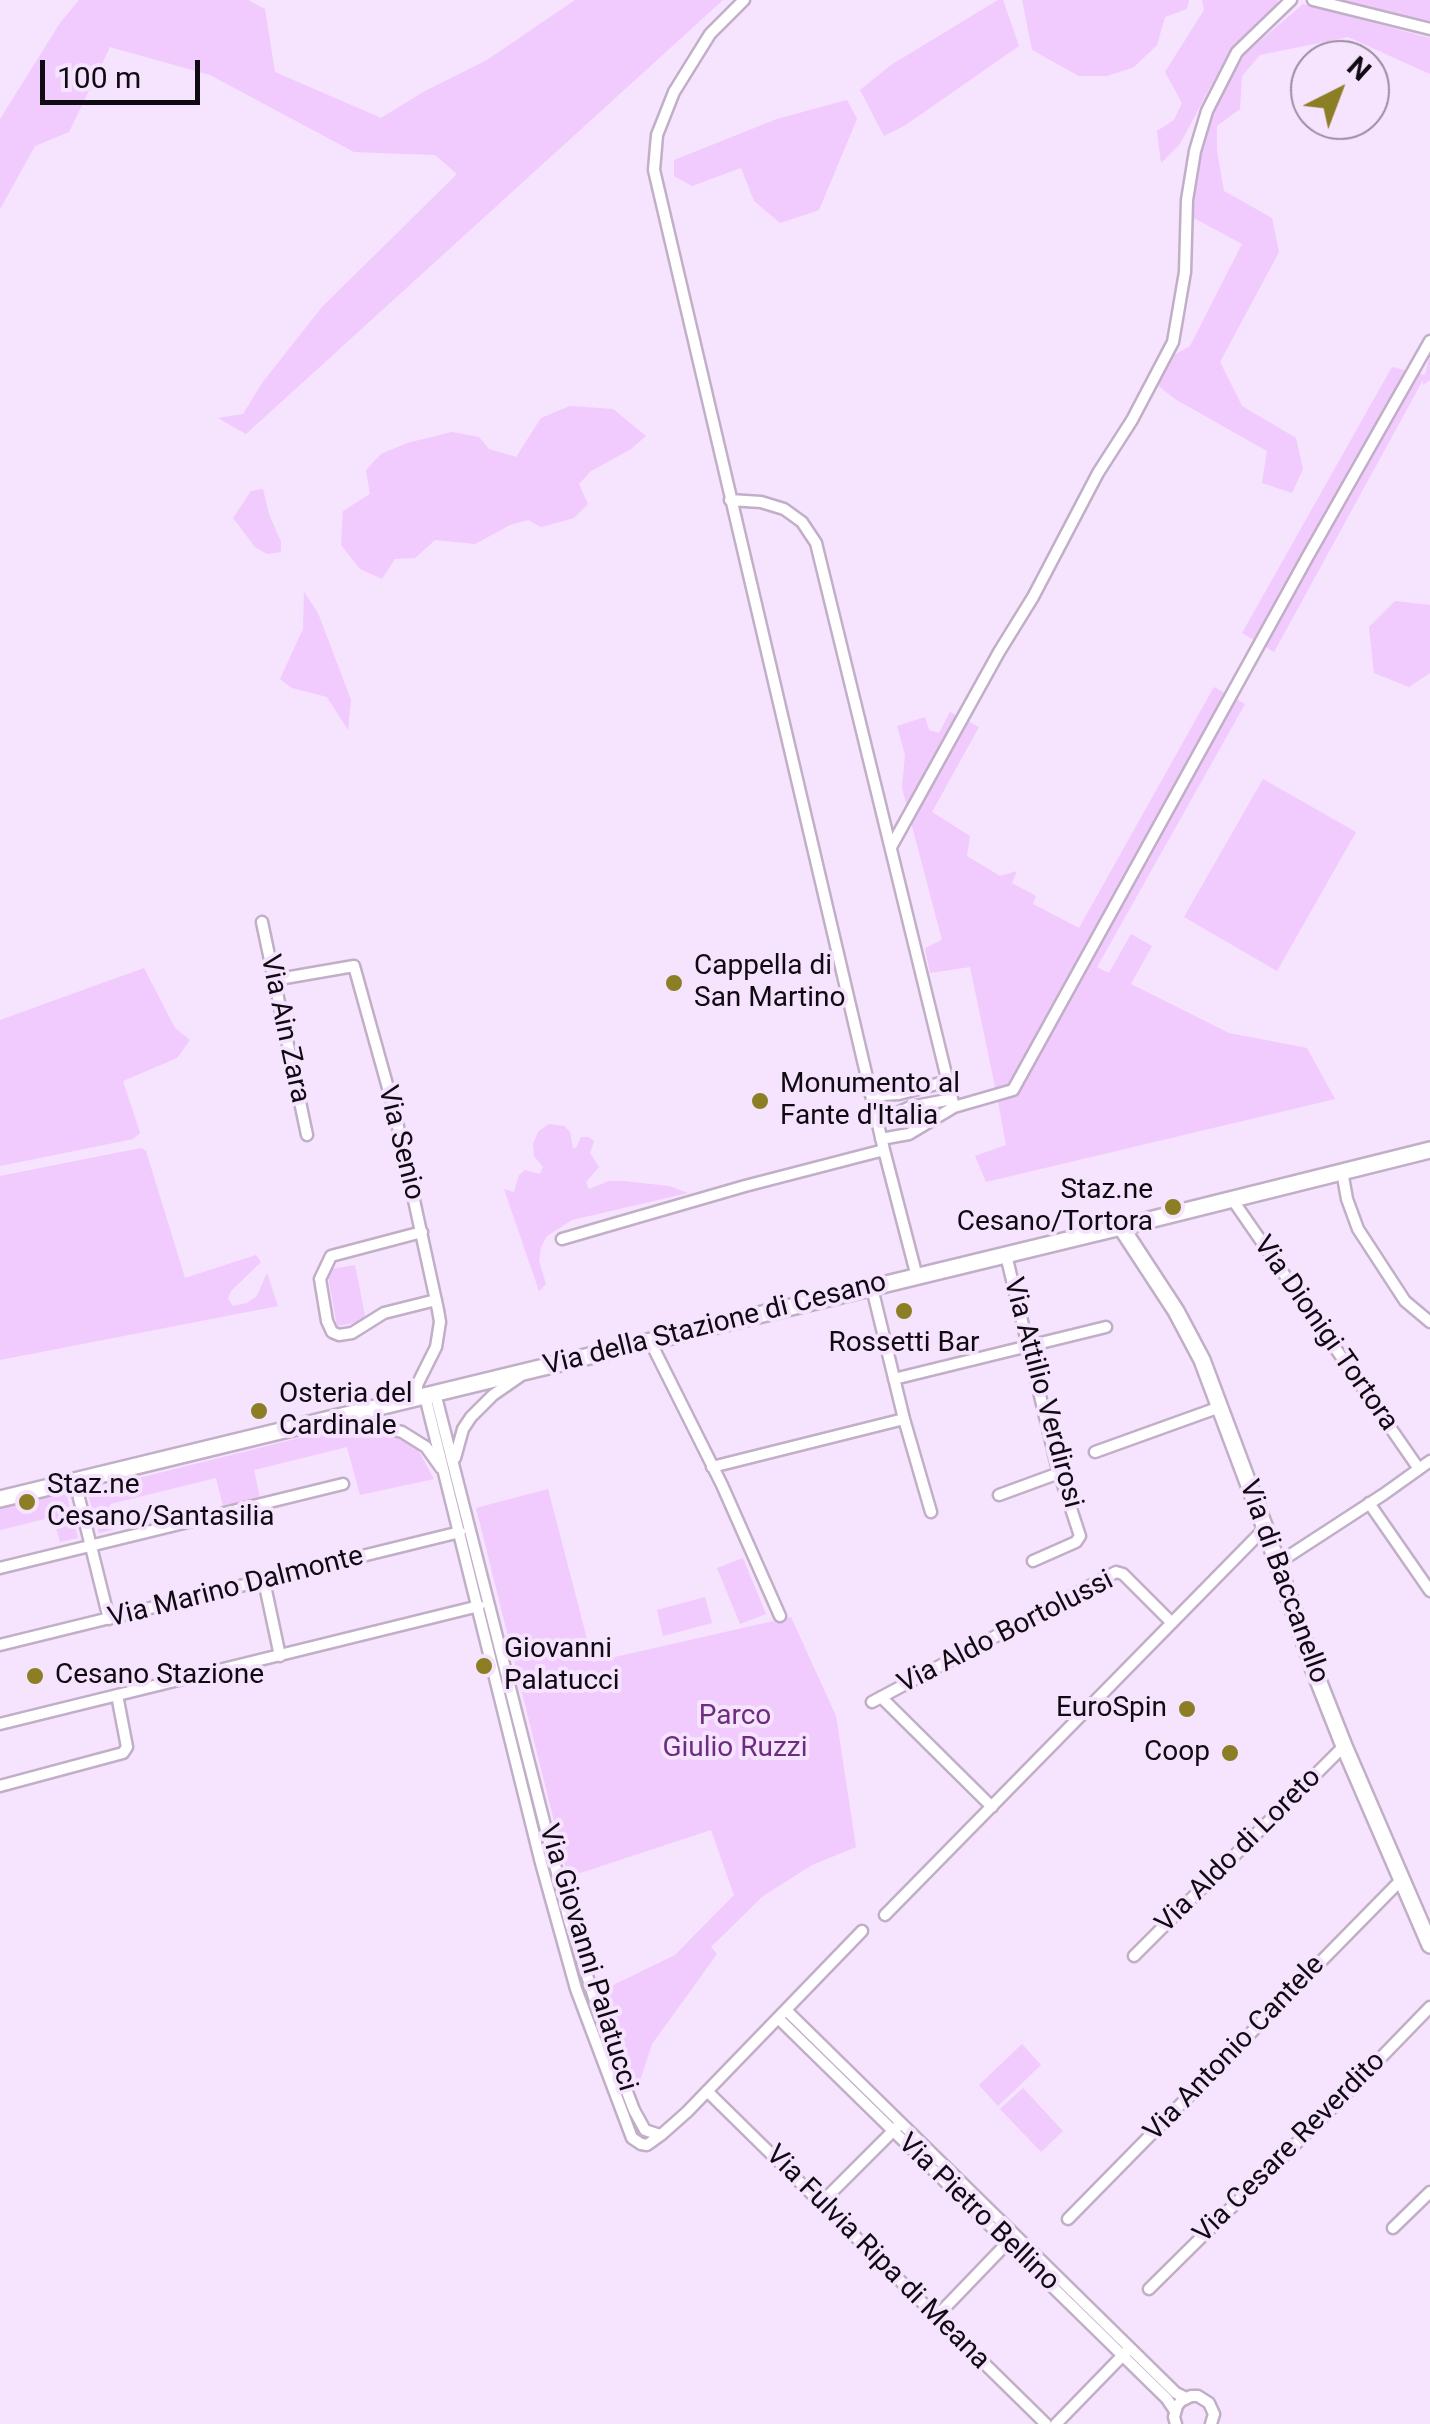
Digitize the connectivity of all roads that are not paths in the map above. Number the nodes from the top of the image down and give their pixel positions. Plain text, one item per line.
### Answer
1 (744, 0) edge
2 (1291, 0) edge
3 (1313, 0) edge
4 (1430, 29) edge
5 (1430, 340) edge
6 (730, 500) junction
7 (891, 847) junction
8 (262, 922) dead end
9 (273, 980) junction
10 (948, 1080) junction
11 (870, 1092) junction
12 (953, 1103) junction
13 (877, 1122) junction
14 (307, 1136) dead end
15 (882, 1145) junction
16 (1430, 1150) edge
17 (1342, 1172) junction
18 (1232, 1199) junction
19 (1121, 1227) junction
20 (422, 1232) junction
21 (562, 1239) dead end
22 (1006, 1255) junction
23 (917, 1277) junction
24 (872, 1288) junction
25 (436, 1300) junction
26 (1430, 1322) edge
27 (1106, 1327) dead end
28 (650, 1341) junction
29 (1027, 1346) junction
30 (528, 1370) junction
31 (894, 1379) junction
32 (425, 1395) junction
33 (1220, 1408) junction
34 (904, 1419) junction
35 (322, 1420) junction
36 (1095, 1452) dead end
37 (1430, 1461) edge
38 (454, 1464) junction
39 (712, 1466) junction
40 (1418, 1469) junction
41 (444, 1473) junction
42 (1060, 1473) junction
43 (74, 1482) junction
44 (343, 1484) dead end
45 (998, 1495) dead end
46 (0, 1499) edge
47 (1369, 1503) junction
48 (931, 1512) dead end
49 (1266, 1528) junction
50 (471, 1529) junction
51 (458, 1533) junction
52 (90, 1546) junction
53 (1033, 1562) dead end
54 (1278, 1562) junction
55 (0, 1568) edge
56 (264, 1581) junction
57 (1430, 1591) edge
58 (490, 1604) junction
59 (477, 1606) junction
60 (780, 1616) dead end
61 (109, 1619) junction
62 (1172, 1623) junction
63 (0, 1645) edge
64 (280, 1656) junction
65 (117, 1695) junction
66 (0, 1724) edge
67 (1344, 1746) junction
68 (0, 1786) edge
69 (992, 1807) junction
70 (1402, 1879) junction
71 (885, 1916) dead end
72 (862, 1931) dead end
73 (1430, 1945) edge
74 (1134, 1956) dead end
75 (1430, 2007) edge
76 (782, 2014) junction
77 (707, 2092) junction
78 (898, 2127) junction
79 (661, 2135) junction
80 (1430, 2192) edge
81 (821, 2203) junction
82 (1068, 2219) dead end
83 (1393, 2228) dead end
84 (1012, 2239) junction
85 (1150, 2289) dead end
86 (936, 2317) junction
87 (1126, 2351) junction
88 (1186, 2398) junction
89 (1175, 2411) junction
90 (1046, 2424) edge
91 (1056, 2424) edge
92 (1176, 2424) edge
93 (1212, 2424) edge

1 - 6 street
2 - 7 street
3 - 4 street
5 - 12 street
6 - 7 street
6 - 11 street
7 - 10 street
8 - 9 street, Via Ain Zara
9 - 14 street, Via Ain Zara
9 - 20 street, Via Senio
10 - 11 street
10 - 12 street
11 - 13 street
12 - 13 street
12 - 15 street
13 - 15 street
15 - 21 street
15 - 23 street
16 - 17 street, Via della Stazione di Cesano
17 - 18 street, Via della Stazione di Cesano
17 - 26 street
18 - 19 street, Via della Stazione di Cesano
18 - 40 street, Via Dionigi Tortora
19 - 22 street, Via della Stazione di Cesano
19 - 33 street, Via di Baccanello
20 - 25 street, Via Senio
20 - 25 street
22 - 23 street, Via della Stazione di Cesano
22 - 29 street, Via Attilio Verdirosi
23 - 24 street, Via della Stazione di Cesano
24 - 28 street, Via della Stazione di Cesano
24 - 31 street
25 - 32 street, Via Senio
27 - 29 street
28 - 30 street, Via della Stazione di Cesano
28 - 39 street
29 - 31 street
29 - 42 street, Via Attilio Verdirosi
30 - 32 street, Via della Stazione di Cesano
30 - 38 street
31 - 34 street
32 - 35 street, Via della Stazione di Cesano
32 - 38 street, Via Giovanni Palatucci
32 - 41 street, Via Giovanni Palatucci
33 - 36 street
33 - 49 street, Via di Baccanello
34 - 39 street
34 - 48 street
35 - 41 street
35 - 43 street, Via della Stazione di Cesano
37 - 40 street
38 - 50 street, Via Giovanni Palatucci
39 - 60 street
40 - 47 street
41 - 51 street, Via Giovanni Palatucci
42 - 45 street
42 - 53 street, Via Attilio Verdirosi
43 - 46 street, Via della Stazione di Cesano
43 - 52 street
44 - 52 street
47 - 54 street
47 - 57 street
49 - 54 street, Via di Baccanello
49 - 62 street
50 - 51 street, Via Marino Dalmonte
50 - 58 street, Via Giovanni Palatucci
51 - 56 street, Via Marino Dalmonte
51 - 59 street, Via Giovanni Palatucci
52 - 55 street
52 - 61 street
54 - 67 street, Via di Baccanello
56 - 61 street, Via Marino Dalmonte
56 - 64 street
58 - 59 street
58 - 79 street, Via Giovanni Palatucci
59 - 64 street
59 - 79 street, Via Giovanni Palatucci
61 - 63 street, Via Marino Dalmonte
62 - 69 street
62 - 69 street, Via Aldo Bortolussi
64 - 65 street
65 - 66 street
65 - 68 street
67 - 70 street, Via di Baccanello
67 - 74 street, Via Aldo di Loreto
69 - 71 street
70 - 73 street, Via di Baccanello
70 - 82 street, Via Antonio Cantele
72 - 76 street
75 - 85 street, Via Cesare Reverdito
76 - 77 street
76 - 78 street, Via Pietro Bellino
77 - 79 street
77 - 81 street, Via Fulvia Ripa di Meana
78 - 81 street
78 - 84 street, Via Pietro Bellino
80 - 83 street
81 - 86 street, Via Fulvia Ripa di Meana
84 - 86 street
84 - 87 street, Via Pietro Bellino
86 - 90 street, Via Fulvia Ripa di Meana
87 - 88 street, Via Pietro Bellino
87 - 89 street, Via Pietro Bellino
87 - 91 street
88 - 89 street
88 - 93 street, Via Pietro Bellino
89 - 92 street

